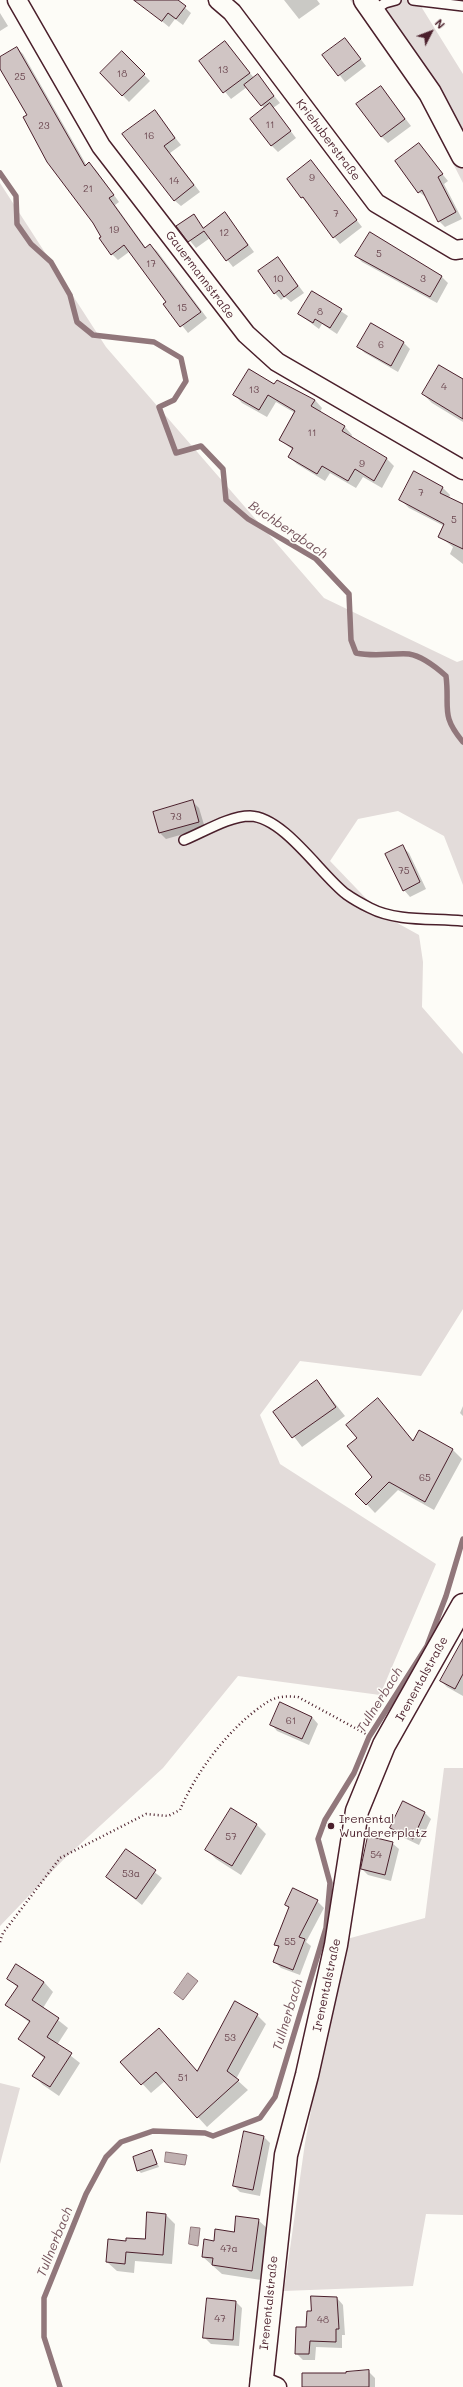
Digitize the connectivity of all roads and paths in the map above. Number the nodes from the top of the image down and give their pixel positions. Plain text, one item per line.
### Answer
1 (17, 0) edge
2 (218, 0) edge
3 (396, 0) edge
4 (413, 0) edge
5 (369, 5) edge
6 (463, 6) edge
7 (463, 156) edge
8 (463, 249) edge
9 (463, 470) edge
10 (184, 840) dead end
11 (463, 920) edge
12 (463, 1605) edge
13 (360, 1730) dead end
14 (0, 1942) edge
15 (266, 2385) edge

1 - 9 street, Gauermannstraße
2 - 8 street, Kriehuberstraße
3 - 5 lane
4 - 6 lane
5 - 7 street
10 - 11 lane
12 - 15 street, Irenentalstraße
13 - 14 path

